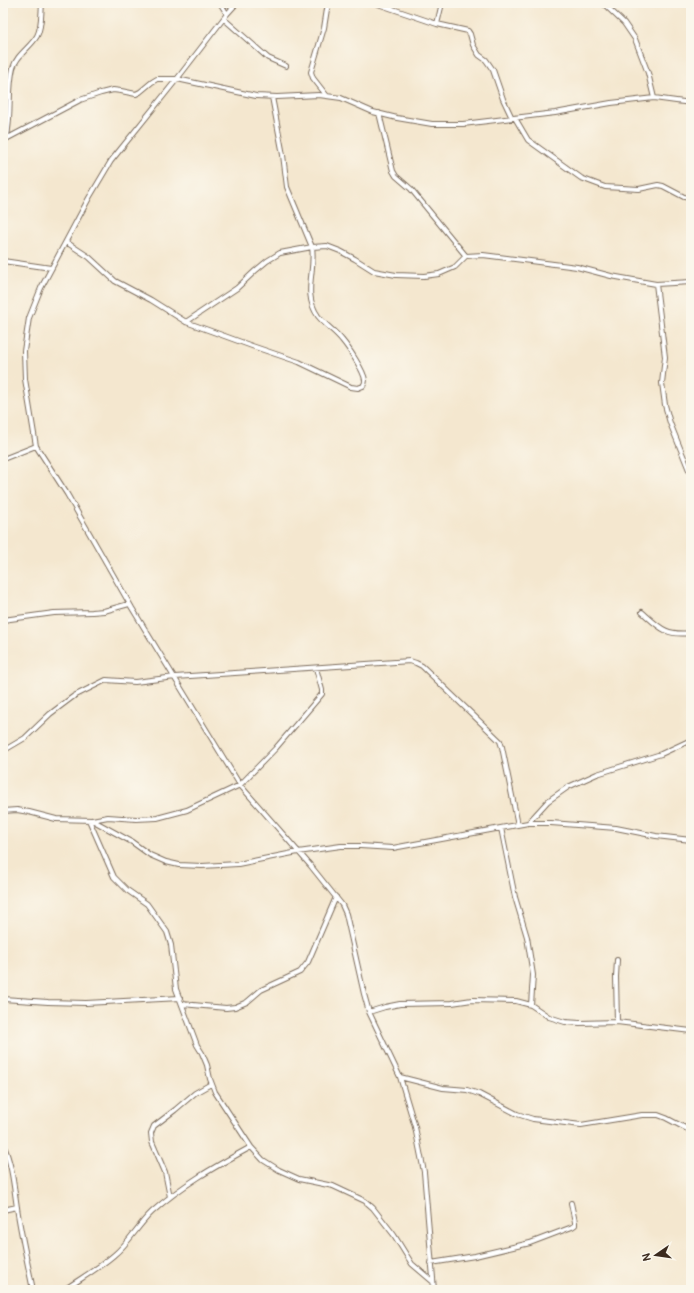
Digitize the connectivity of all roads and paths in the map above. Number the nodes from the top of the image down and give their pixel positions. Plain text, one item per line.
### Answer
1 (42, 3) edge
2 (220, 3) edge
3 (237, 3) edge
4 (328, 3) edge
5 (375, 3) edge
6 (442, 3) edge
7 (603, 3) edge
8 (227, 14) junction
9 (224, 19) junction
10 (437, 24) junction
11 (286, 66) dead end
12 (177, 79) junction
13 (272, 96) junction
14 (328, 96) junction
15 (654, 98) junction
16 (691, 103) edge
17 (379, 113) junction
18 (513, 118) junction
19 (6, 139) junction
20 (3, 147) edge
21 (691, 198) edge
22 (66, 242) junction
23 (312, 247) junction
24 (466, 256) junction
25 (3, 261) edge
26 (51, 268) junction
27 (691, 282) edge
28 (656, 284) junction
29 (186, 322) junction
30 (36, 446) junction
31 (3, 459) edge
32 (689, 465) edge
33 (691, 476) edge
34 (130, 604) junction
35 (642, 612) dead end
36 (3, 620) edge
37 (691, 633) edge
38 (316, 668) junction
39 (174, 677) junction
40 (691, 740) edge
41 (3, 751) edge
42 (240, 785) junction
43 (3, 811) edge
44 (91, 820) junction
45 (528, 824) junction
46 (518, 825) junction
47 (500, 828) junction
48 (691, 840) edge
49 (298, 852) junction
50 (336, 897) junction
51 (617, 960) dead end
52 (180, 998) junction
53 (3, 999) edge
54 (182, 1004) junction
55 (531, 1005) junction
56 (369, 1012) junction
57 (617, 1022) junction
58 (691, 1031) edge
59 (400, 1077) junction
60 (211, 1084) junction
61 (691, 1130) edge
62 (3, 1144) edge
63 (251, 1147) junction
64 (170, 1197) junction
65 (571, 1203) dead end
66 (17, 1207) junction
67 (3, 1210) edge
68 (431, 1263) junction
69 (432, 1281) junction
70 (33, 1290) edge
71 (64, 1290) edge
72 (434, 1290) edge

1 - 19 street
2 - 8 street
3 - 8 street
4 - 14 street
5 - 10 street
6 - 10 street
7 - 15 street
8 - 9 street
9 - 11 street
9 - 12 street
10 - 18 street
12 - 13 street
12 - 19 street
12 - 22 street
13 - 14 street
13 - 23 street
14 - 17 street
15 - 16 street
15 - 18 street
17 - 18 street
17 - 24 street
18 - 21 street
19 - 20 street
22 - 26 street
22 - 29 street
23 - 24 street
23 - 29 street
23 - 29 street
24 - 28 street
25 - 26 street
26 - 30 street
27 - 28 street
28 - 32 street
30 - 31 street
30 - 34 street
32 - 33 street
34 - 36 street
34 - 39 street
35 - 37 street
38 - 39 street
38 - 42 street
38 - 46 street
39 - 41 street
39 - 42 street
40 - 45 street
42 - 44 street
42 - 49 street
43 - 44 street
44 - 49 street
44 - 52 street
45 - 46 street
45 - 48 street
46 - 47 street
47 - 49 street
47 - 55 street
49 - 50 street
50 - 54 street
50 - 56 street
51 - 57 street
52 - 53 street
52 - 54 street
54 - 60 street
55 - 56 street
55 - 57 street
56 - 59 street
57 - 58 street
59 - 61 street
59 - 68 street
60 - 63 street
60 - 64 street
62 - 66 street
63 - 64 street
63 - 69 street
64 - 71 street
65 - 68 street
66 - 67 street
66 - 70 street
68 - 69 street
69 - 72 street

